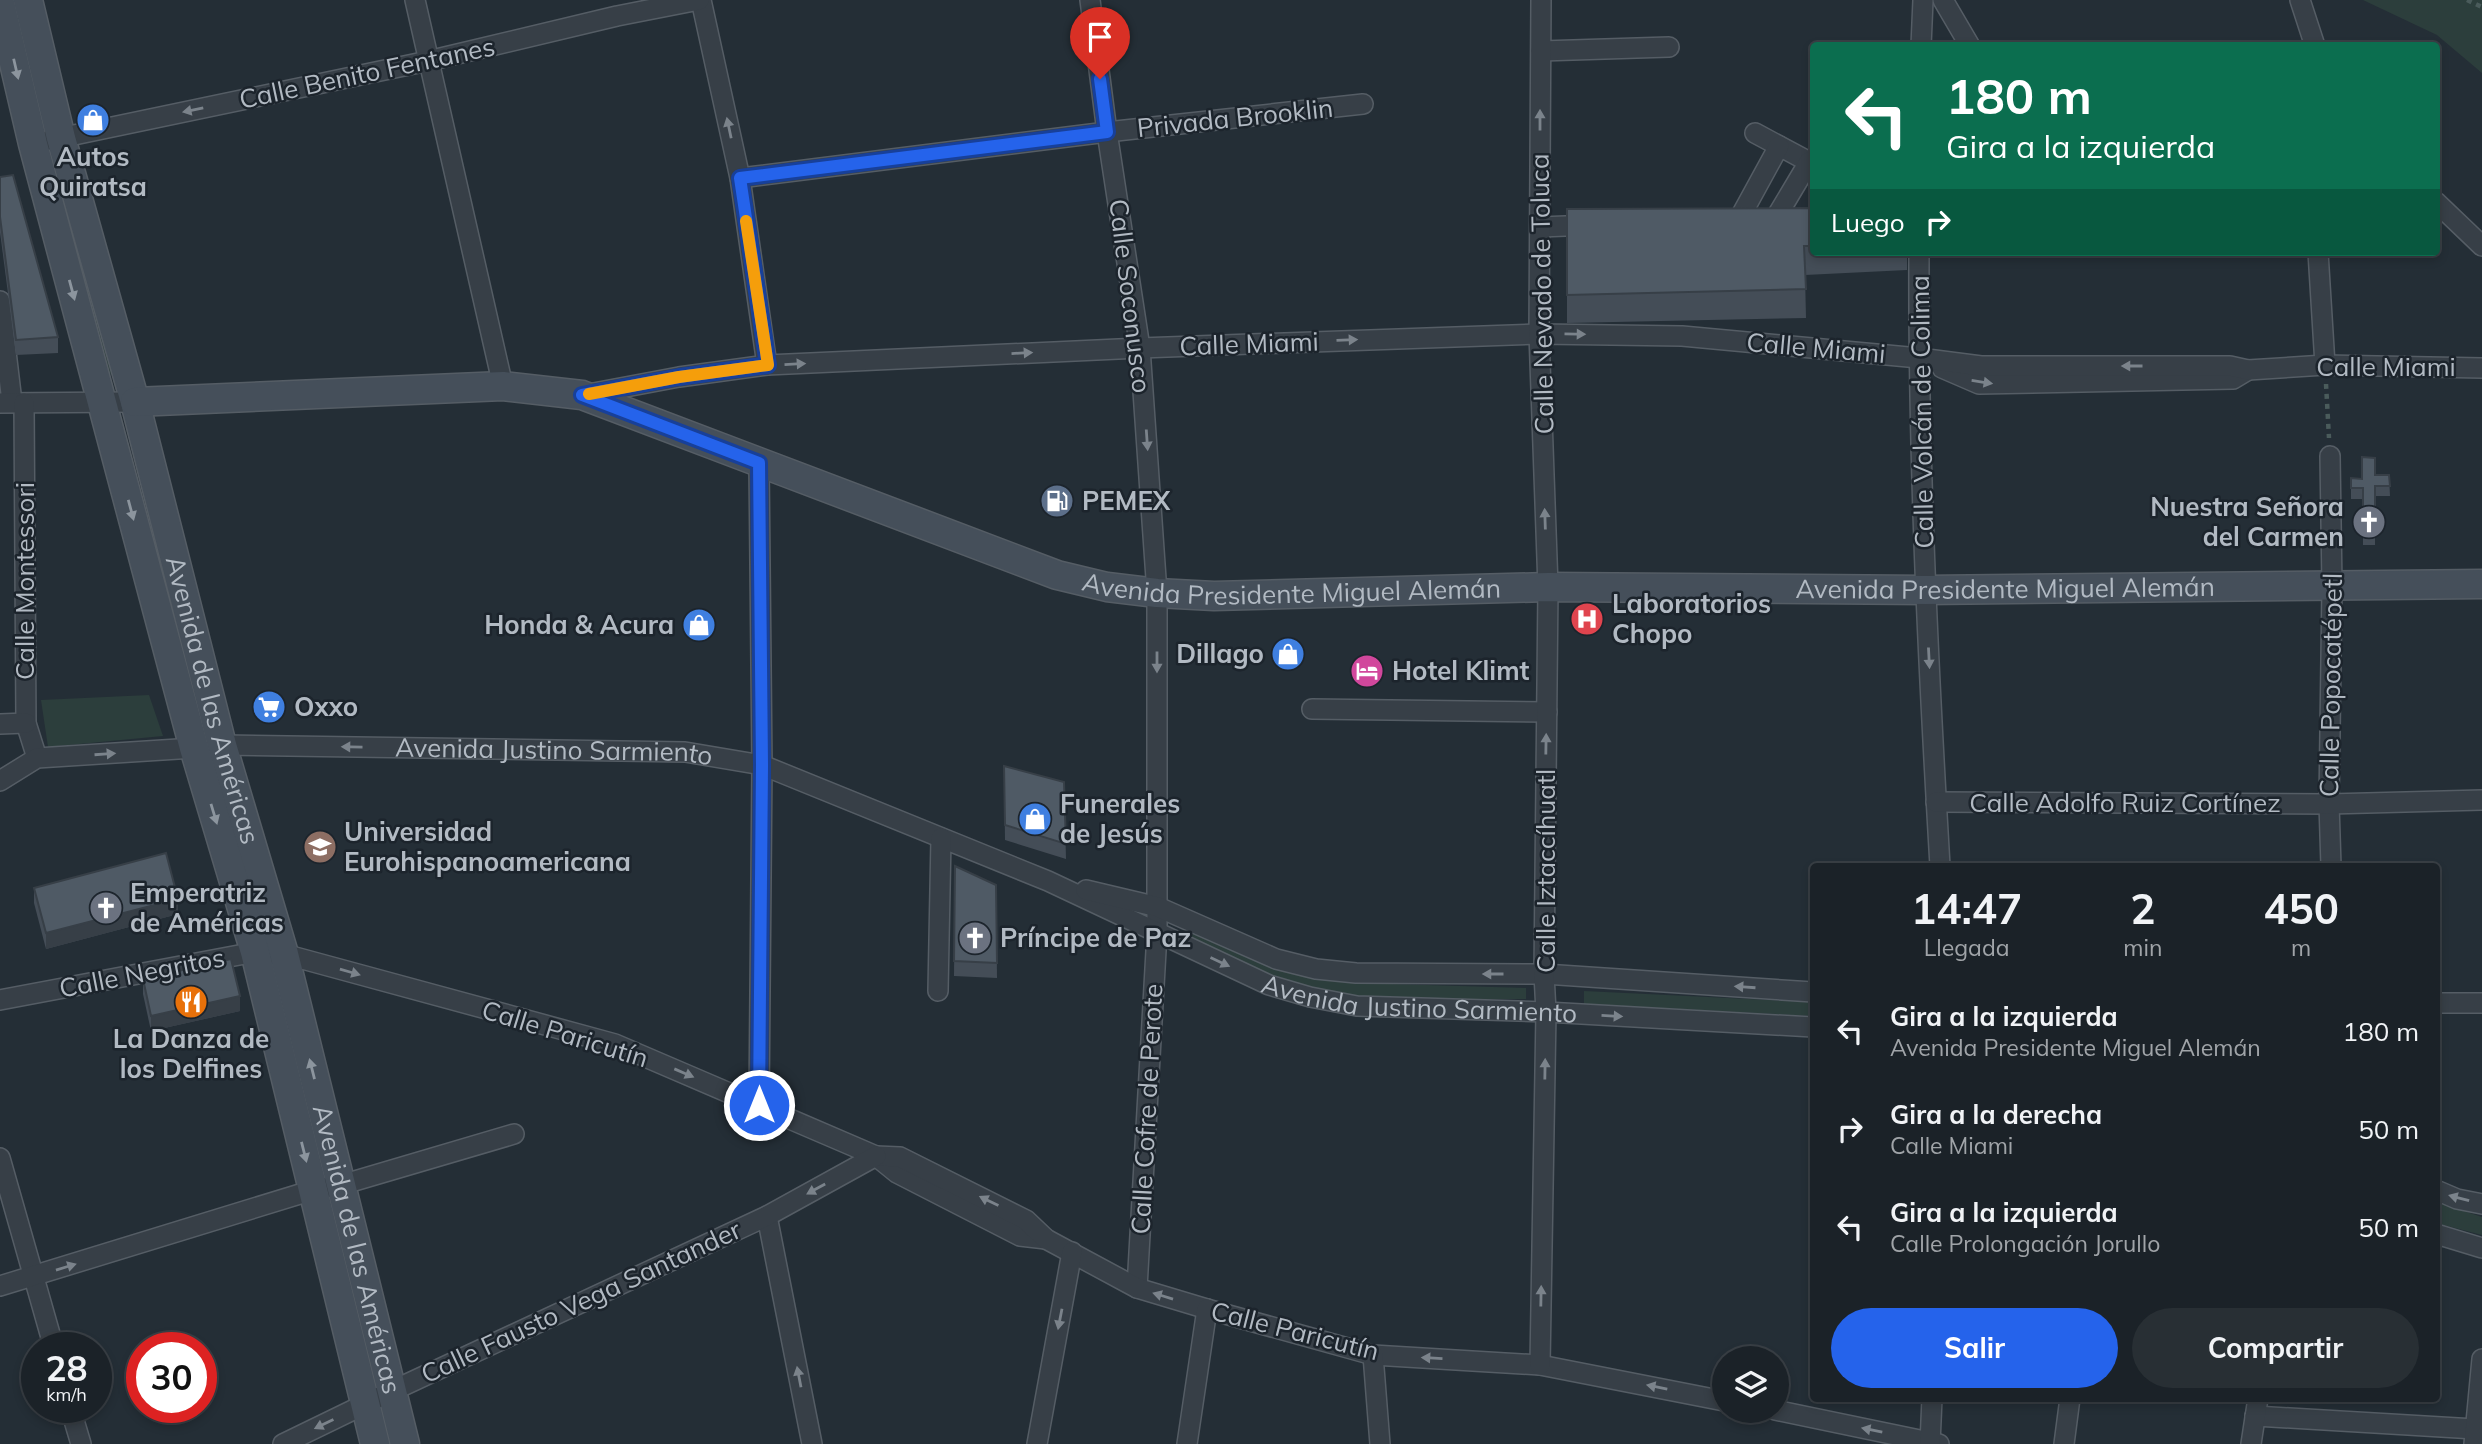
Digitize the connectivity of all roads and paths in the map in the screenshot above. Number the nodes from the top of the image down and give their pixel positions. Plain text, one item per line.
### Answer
1 (28, 0) edge
2 (415, 0) edge
3 (700, 0) edge
4 (1090, 0) edge
5 (1541, 0) edge
6 (1923, 0) edge
7 (1943, 0) edge
8 (2300, 0) edge
9 (2467, 0) edge
10 (0, 3) edge
11 (2482, 7) edge
12 (615, 8) edge
13 (1921, 42) edge
14 (1962, 42) edge
15 (2314, 42) edge
16 (1669, 47) dead end
17 (1541, 51) junction
18 (428, 61) junction
19 (1363, 104) dead end
20 (1107, 132) junction
21 (1755, 133) dead end
22 (61, 138) junction
23 (33, 144) junction
24 (1779, 146) junction
25 (1810, 162) edge
26 (1810, 165) edge
27 (740, 178) junction
28 (2440, 206) edge
29 (1606, 225) edge
30 (1540, 227) junction
31 (2482, 246) edge
32 (1919, 256) edge
33 (2318, 256) edge
34 (0, 301) edge
35 (1539, 334) junction
36 (1140, 348) junction
37 (1919, 358) junction
38 (768, 365) junction
39 (2325, 365) junction
40 (2482, 368) edge
41 (503, 386) junction
42 (582, 395) junction
43 (102, 401) junction
44 (135, 402) junction
45 (12, 403) edge
46 (2330, 456) joint
47 (759, 463) junction
48 (2482, 584) edge
49 (2332, 586) junction
50 (1548, 587) junction
51 (1926, 590) junction
52 (1157, 593) junction
53 (1312, 709) dead end
54 (1547, 712) junction
55 (26, 723) junction
56 (0, 724) edge
57 (222, 746) junction
58 (194, 748) junction
59 (37, 758) junction
60 (762, 765) junction
61 (0, 781) edge
62 (2482, 800) edge
63 (1936, 802) junction
64 (2329, 804) junction
65 (941, 838) junction
66 (1940, 863) edge
67 (2331, 863) edge
68 (1048, 881) junction
69 (1157, 907) junction
70 (1157, 933) junction
71 (256, 952) junction
72 (284, 954) junction
73 (1544, 974) junction
74 (938, 991) dead end
75 (1810, 992) edge
76 (0, 1000) edge
77 (2440, 1003) edge
78 (2482, 1003) edge
79 (1546, 1012) junction
80 (1810, 1027) edge
81 (759, 1105) junction
82 (514, 1134) dead end
83 (876, 1156) junction
84 (0, 1158) edge
85 (341, 1185) junction
86 (313, 1190) junction
87 (2440, 1193) edge
88 (2482, 1203) edge
89 (767, 1216) junction
90 (2440, 1235) edge
91 (2482, 1248) edge
92 (1072, 1252) junction
93 (35, 1276) junction
94 (0, 1286) edge
95 (1137, 1288) junction
96 (1207, 1309) junction
97 (50, 1332) edge
98 (1373, 1355) junction
99 (2482, 1359) edge
100 (1540, 1365) junction
101 (392, 1391) junction
102 (1712, 1399) edge
103 (1932, 1402) edge
104 (2069, 1402) edge
105 (365, 1404) junction
106 (2257, 1407) edge
107 (1789, 1413) edge
108 (75, 1423) edge
109 (2474, 1437) edge
110 (1933, 1443) edge
111 (80, 1444) edge
112 (283, 1444) edge
113 (375, 1444) edge
114 (405, 1444) edge
115 (812, 1444) edge
116 (1037, 1444) edge
117 (1187, 1444) edge
118 (1380, 1444) edge
119 (2064, 1444) edge
120 (2250, 1444) edge

1 - 22 main road, Avenida de las Américas
2 - 18 street
3 - 12 street, Calle Benito Fentanes
27 -> 3 street
4 - 20 street, Calle Soconusco
5 - 17 street, Calle Nevado de Toluca
6 - 13 street
7 - 14 street
8 - 15 street
9 - 11 path
10 -> 23 main road, Avenida de las Américas
12 - 18 street, Calle Benito Fentanes
16 - 17 street
30 -> 17 street, Calle Nevado de Toluca
18 -> 22 street, Calle Benito Fentanes
18 - 41 street
19 - 20 street, Privada Brooklin
20 - 27 street, Privada Brooklin
20 - 36 street, Calle Soconusco
21 - 24 street
22 - 23 street, Calle Benito Fentanes
22 - 44 main road, Avenida de las Américas
23 -> 43 main road, Avenida de las Américas
24 - 25 street
24 - 26 street
27 - 38 street
28 - 31 street
29 - 30 street
30 - 35 street, Calle Nevado de Toluca
32 - 37 street, Calle Volcán de Colima
33 - 39 street
34 - 45 street, Calle Montessori
36 -> 35 street, Calle Miami
35 -> 37 street, Calle Miami
50 -> 35 street, Calle Nevado de Toluca
38 -> 36 street, Calle Miami
36 -> 52 street, Calle Soconusco
37 - 39 street, Calle Miami
37 - 51 street, Calle Volcán de Colima
38 - 42 street, Calle Miami
39 - 40 street, Calle Miami
39 - 46 path
41 - 42 main road, Avenida Presidente Miguel Alemán
41 - 44 main road, Avenida Presidente Miguel Alemán
42 - 47 main road, Avenida Presidente Miguel Alemán
43 - 44 street
43 - 45 street
43 -> 58 main road, Avenida de las Américas
44 - 57 main road, Avenida de las Américas
45 - 55 street, Calle Montessori
46 - 49 street, Calle Popocatépetl
47 - 52 main road, Avenida Presidente Miguel Alemán
47 - 60 street
48 - 49 main road, Avenida Presidente Miguel Alemán
49 - 51 main road, Avenida Presidente Miguel Alemán
49 - 64 street, Calle Popocatépetl
50 - 51 main road, Avenida Presidente Miguel Alemán
50 - 52 main road, Avenida Presidente Miguel Alemán
50 - 54 street, Calle Iztaccíhuatl
51 -> 63 street, Calle Volcán de Colima
52 -> 69 street, Calle Cofre de Perote
53 - 54 street
73 -> 54 street, Calle Iztaccíhuatl
55 - 56 street
55 - 59 street, Calle Montessori
57 - 58 main road, Avenida Justino Sarmiento
60 -> 57 street, Avenida Justino Sarmiento
57 - 72 main road, Avenida de las Américas
59 -> 58 street, Avenida Justino Sarmiento
58 -> 71 main road, Avenida de las Américas
59 - 61 street
60 - 65 street, Avenida Justino Sarmiento
60 - 81 street
62 - 64 street, Calle Adolfo Ruiz Cortínez
63 - 64 street, Calle Adolfo Ruiz Cortínez
63 - 66 street, Calle Volcán de Colima
64 - 67 street, Calle Popocatépetl
65 - 68 street, Avenida Justino Sarmiento
65 - 74 street
68 - 69 street, Avenida Justino Sarmiento
68 - 70 street, Avenida Justino Sarmiento
69 - 70 street, Calle Cofre de Perote
73 -> 69 street, Avenida Justino Sarmiento
70 -> 79 street, Avenida Justino Sarmiento
70 - 95 street, Calle Cofre de Perote
71 - 72 street, Calle Negritos
71 - 76 street, Calle Negritos
71 -> 86 main road, Avenida de las Américas
72 -> 81 street, Calle Paricutín
85 -> 72 main road, Avenida de las Américas
75 -> 73 street, Avenida Justino Sarmiento
73 - 79 street, Calle Iztaccíhuatl
77 - 78 street
79 -> 80 street, Avenida Justino Sarmiento
100 -> 79 street, Calle Iztaccíhuatl
81 - 83 street, Calle Paricutín
82 - 85 street
83 -> 89 street, Calle Fausto Vega Santander
83 - 92 street, Calle Paricutín
84 - 93 street
85 - 86 street
85 - 101 main road, Avenida de las Américas
93 -> 86 street
86 - 105 main road, Avenida de las Américas
88 -> 87 street
89 - 101 street, Calle Fausto Vega Santander
115 -> 89 street
90 - 91 street
92 - 95 street, Calle Paricutín
92 -> 116 street
93 - 94 street
93 - 97 street
96 -> 95 street, Calle Paricutín
96 - 98 street, Calle Paricutín
96 - 117 street
100 -> 98 street, Calle Paricutín
98 - 118 street
99 - 109 street
102 -> 100 street, Calle Paricutín
101 - 105 street, Calle Fausto Vega Santander
101 - 114 main road, Avenida de las Américas
103 - 110 street
104 - 119 street
105 -> 112 street, Calle Fausto Vega Santander
105 - 113 main road, Avenida de las Américas
106 - 109 street
106 - 120 street
110 -> 107 street
108 - 111 street

